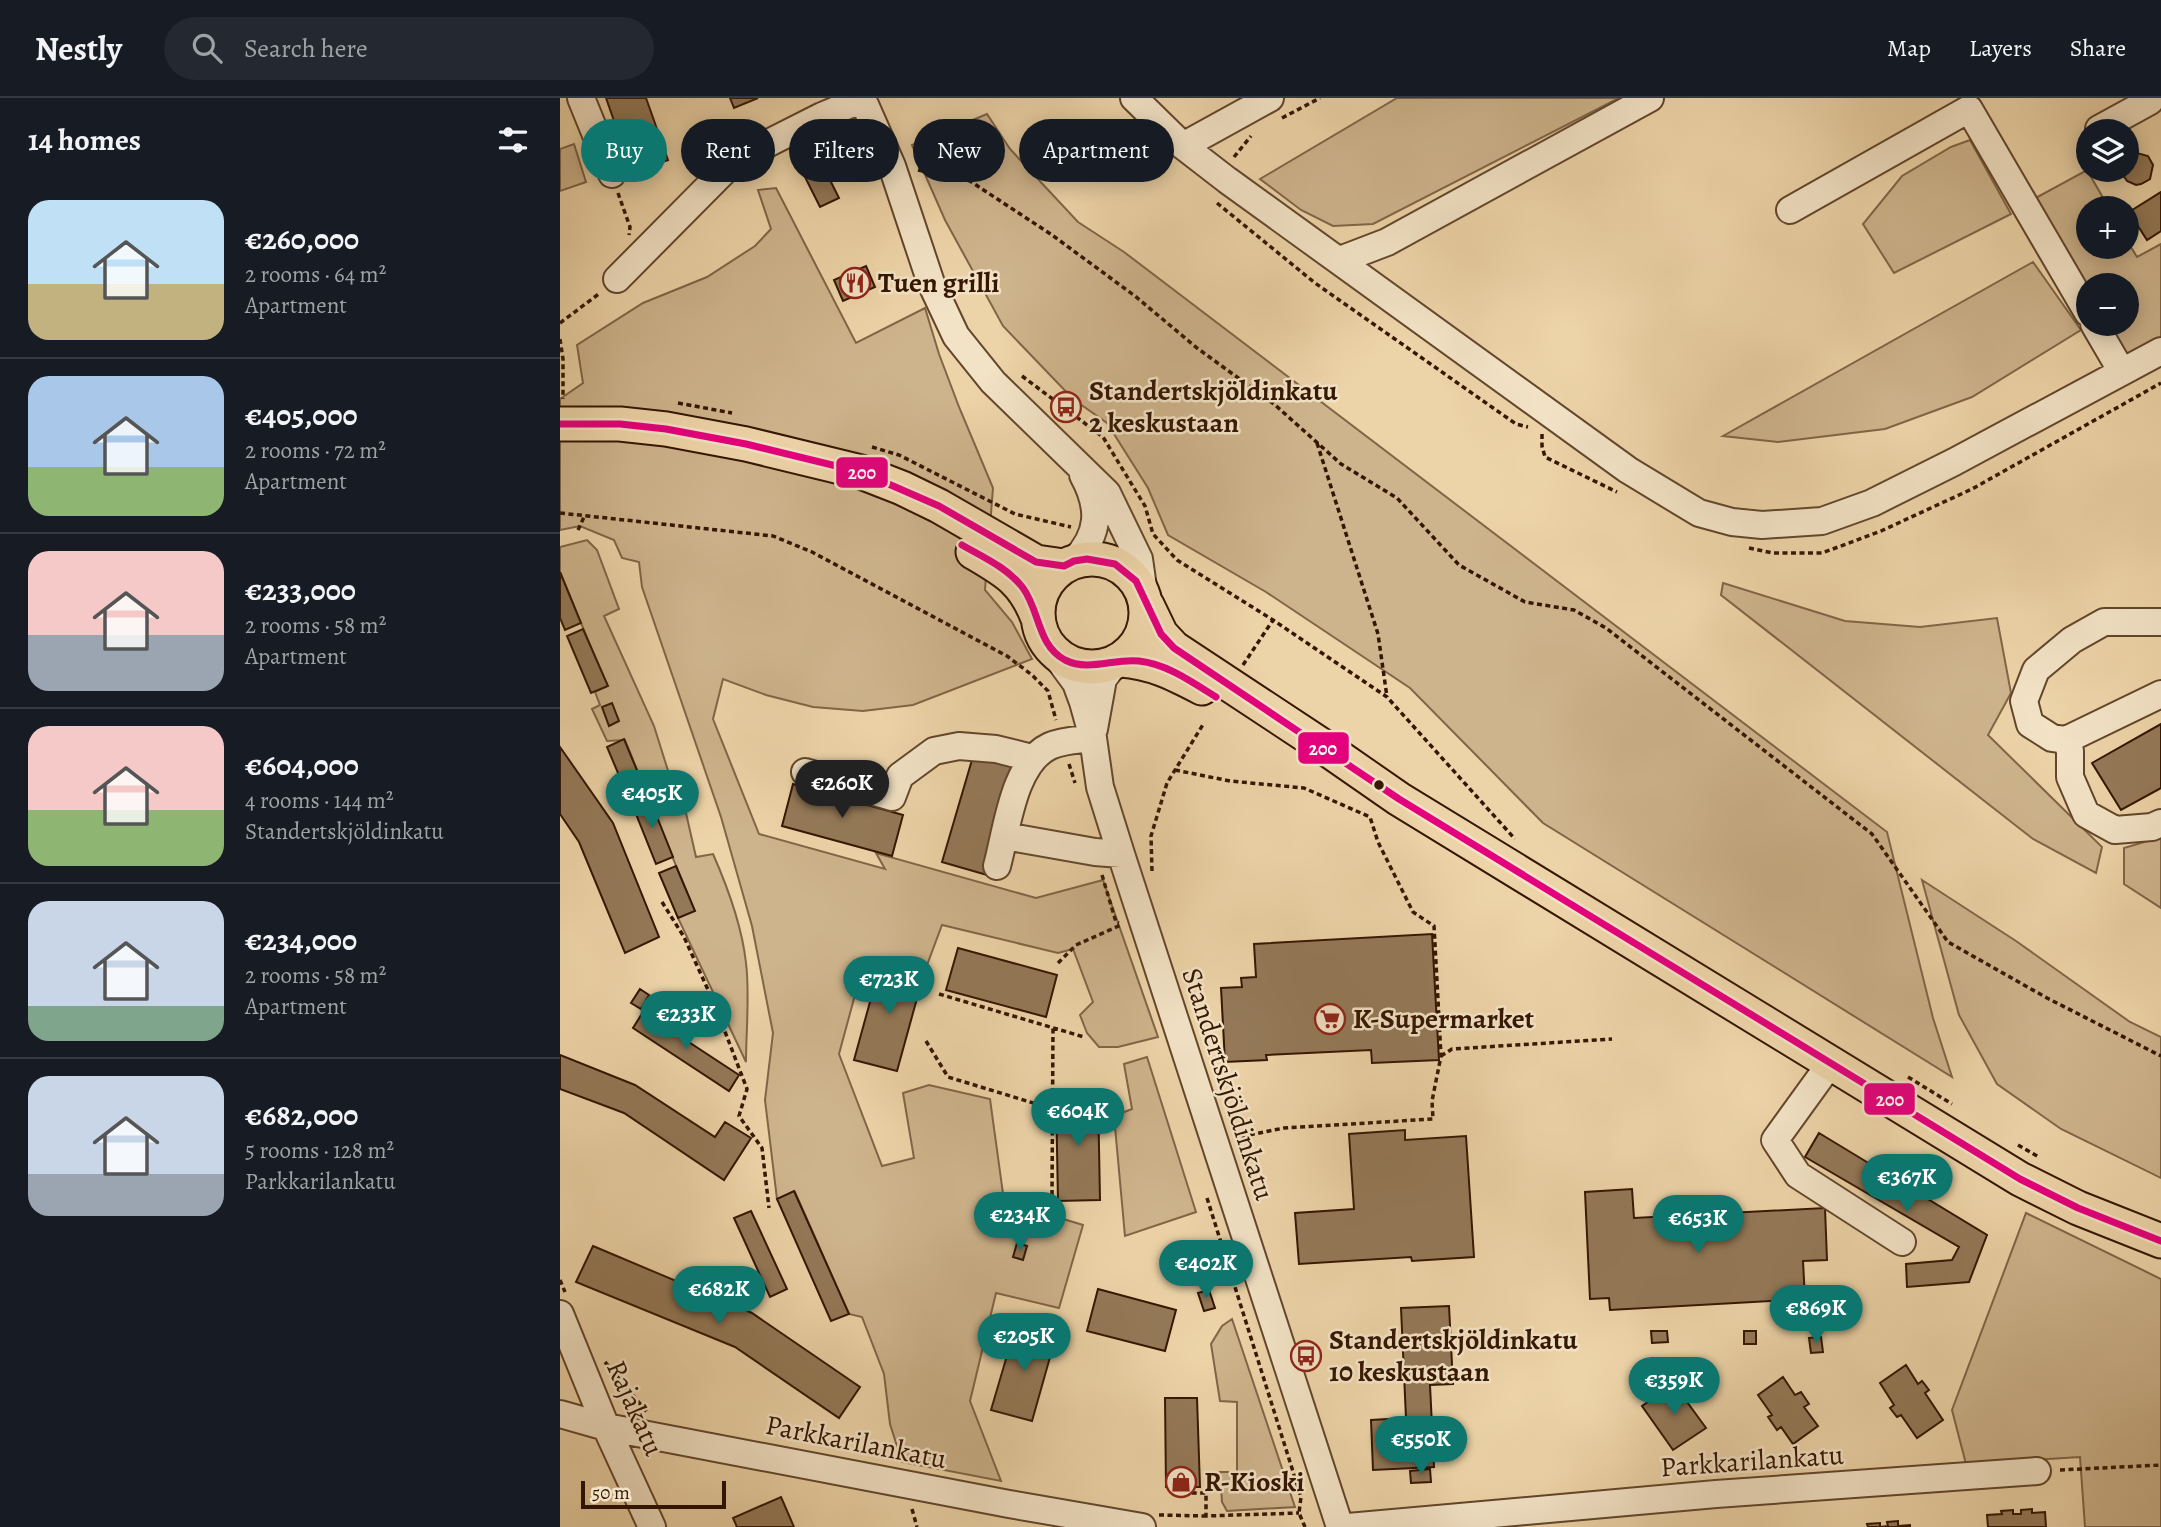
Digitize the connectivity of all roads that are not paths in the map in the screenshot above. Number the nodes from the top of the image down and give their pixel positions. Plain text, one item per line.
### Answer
1 (580, 98) edge
2 (1134, 98) edge
3 (1650, 98) edge
4 (863, 99) edge
5 (2153, 107) edge
6 (1272, 111) edge
7 (589, 119) edge
8 (2124, 119) edge
9 (1183, 146) junction
10 (1790, 210) dead end
11 (1340, 260) junction
12 (617, 279) road end
13 (2076, 292) edge
14 (2101, 336) edge
15 (2161, 351) edge
16 (2122, 372) junction
17 (561, 411) edge
18 (788, 455) junction
19 (1078, 464) junction
20 (1069, 564) junction
21 (1146, 599) junction
22 (1037, 616) junction
23 (2161, 622) edge
24 (1054, 653) junction
25 (1118, 661) junction
26 (2161, 694) edge
27 (1093, 738) junction
28 (2066, 740) junction
29 (1032, 758) junction
30 (805, 772) dead end
31 (1399, 799) junction
32 (2161, 823) edge
33 (1005, 835) junction
34 (1121, 854) junction
35 (997, 866) dead end
36 (1830, 1064) junction
37 (2161, 1241) edge
38 (1902, 1242) dead end
39 (565, 1308) edge
40 (560, 1414) edge
41 (607, 1427) junction
42 (2037, 1471) road end
43 (1056, 1520) edge
44 (652, 1527) edge
45 (1142, 1527) edge
46 (1340, 1527) edge
47 (1348, 1527) edge

1 - 7 street
2 - 9 street
3 - 11 street
4 - 12 street
4 - 19 street
5 - 8 street
6 - 9 street
9 - 11 street
10 - 13 street
11 - 16 street
14 - 16 street
15 - 16 street
17 - 18 main road
18 - 20 main road
18 - 22 main road
19 - 20 street
19 - 21 street
20 - 21 main road
20 - 22 main road
21 - 25 main road
21 - 31 main road
22 - 24 main road
23 - 28 street
24 - 25 main road
24 - 27 street, Standertskjöldinkatu
25 - 27 street, Standertskjöldinkatu
25 - 31 main road
26 - 28 street
27 - 29 street
27 - 34 street, Standertskjöldinkatu
28 - 32 street
29 - 30 street
29 - 33 street
31 - 36 main road
33 - 34 street
33 - 35 street
34 - 46 street, Standertskjöldinkatu
36 - 37 main road
36 - 38 street
39 - 41 street, Rajakatu
40 - 41 street, Parkkarilankatu
41 - 43 street, Parkkarilankatu
41 - 44 street, Rajakatu
42 - 47 street, Parkkarilankatu
43 - 45 street, Parkkarilankatu

